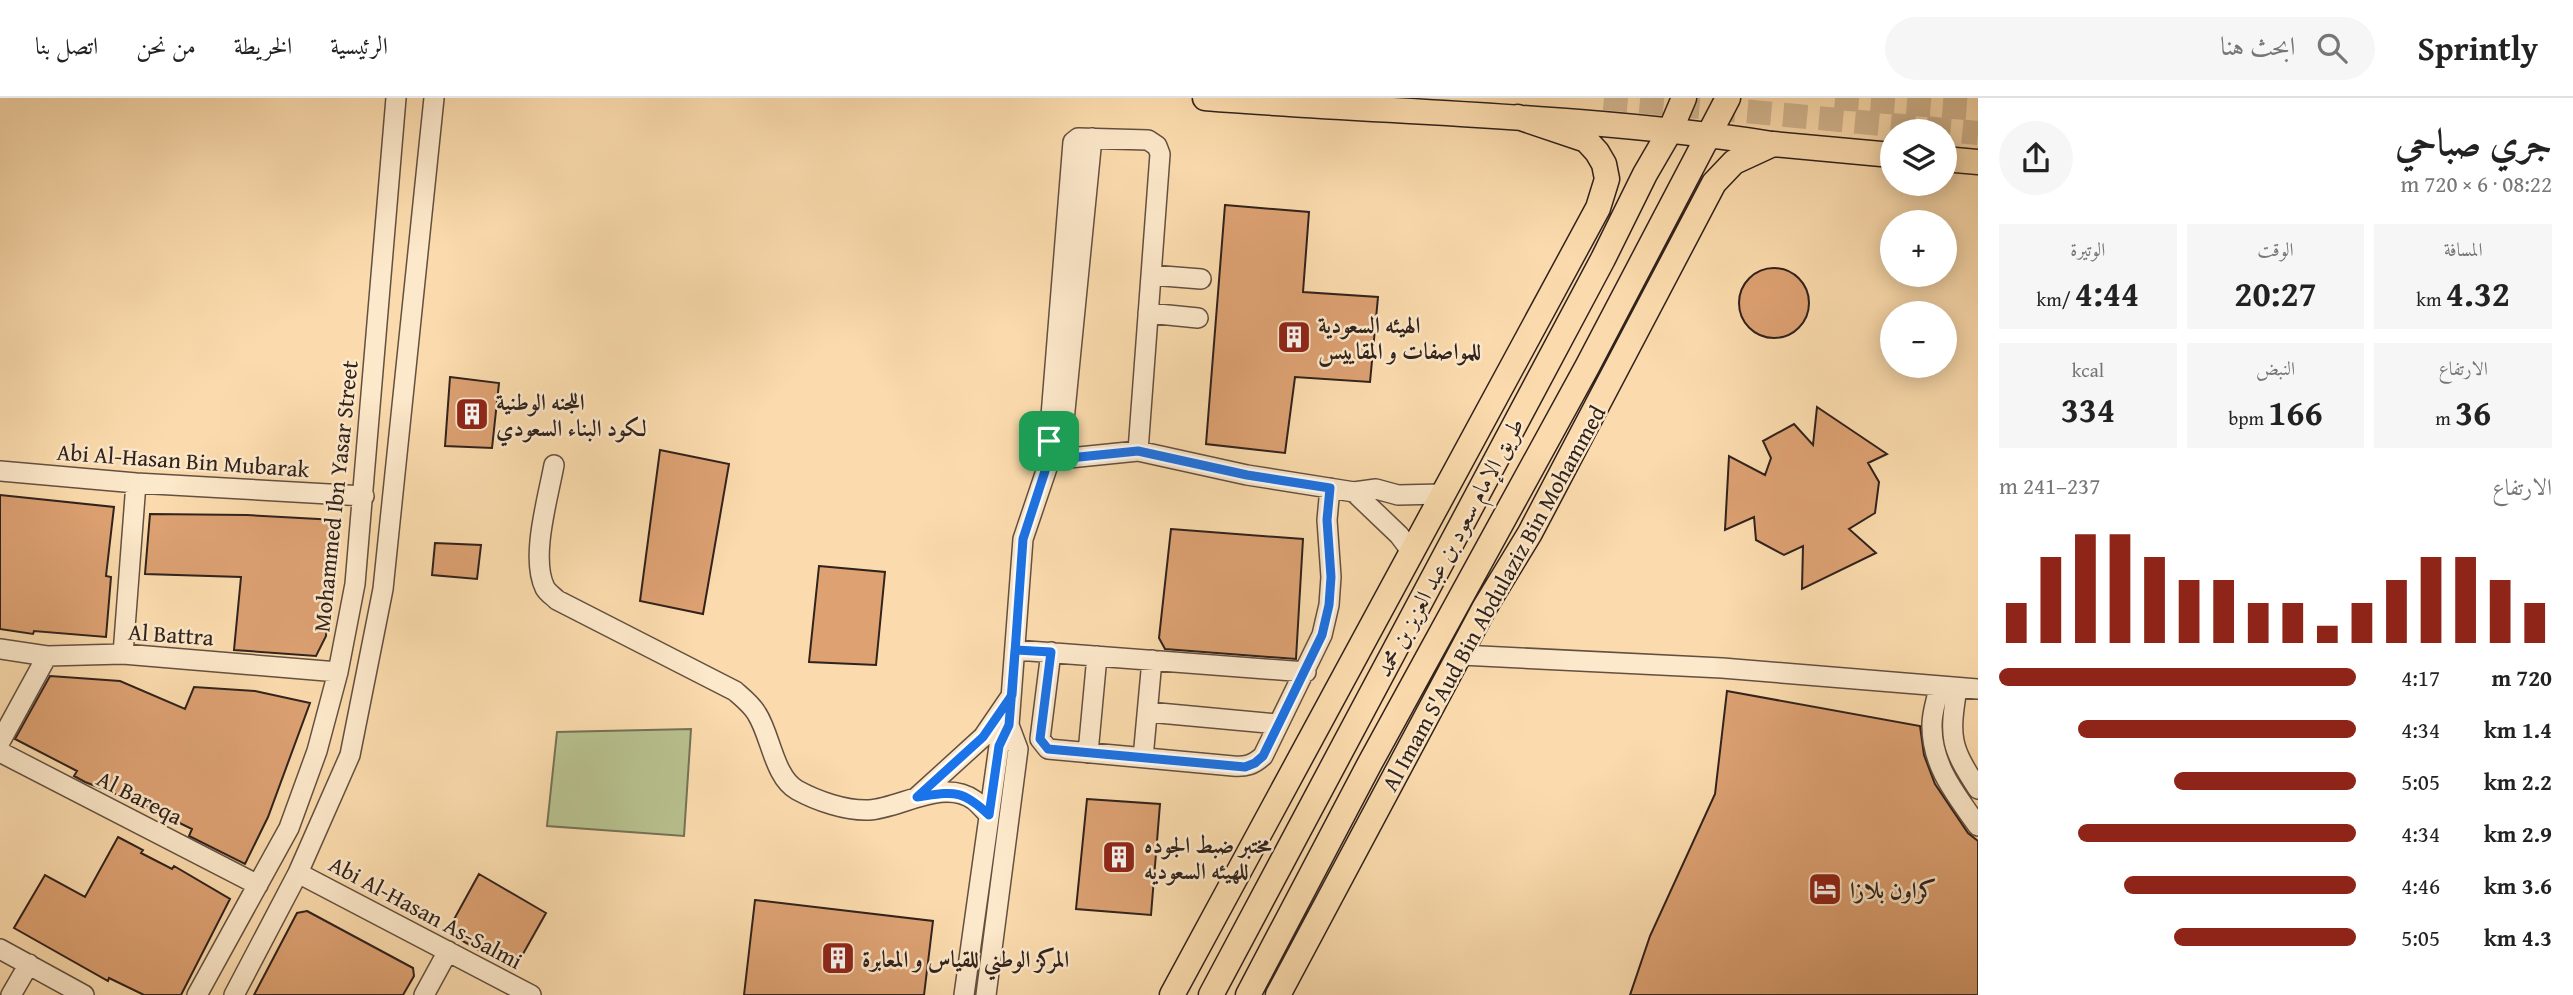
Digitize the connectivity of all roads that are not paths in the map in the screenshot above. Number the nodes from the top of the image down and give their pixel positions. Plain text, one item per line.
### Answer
1 (396, 98) edge
2 (404, 98) edge
3 (424, 98) edge
4 (434, 98) edge
5 (1205, 98) edge
6 (1378, 98) edge
7 (1684, 98) edge
8 (1728, 98) edge
9 (1329, 108) junction
10 (1518, 117) junction
11 (433, 119) junction
12 (396, 120) junction
13 (1670, 131) junction
14 (1710, 134) junction
15 (1773, 144) junction
16 (1880, 154) edge
17 (1957, 160) edge
18 (1978, 162) edge
19 (1603, 259) junction
20 (1151, 275) junction
21 (1201, 279) dead end
22 (1148, 313) junction
23 (1198, 318) dead end
24 (1587, 367) junction
25 (1510, 369) junction
26 (1060, 447) junction
27 (1138, 451) junction
28 (554, 466) dead end
29 (0, 471) edge
30 (136, 483) junction
31 (1330, 488) junction
32 (1354, 492) junction
33 (1442, 494) junction
34 (364, 496) junction
35 (1412, 551) junction
36 (1485, 607) junction
37 (0, 649) edge
38 (1015, 650) junction
39 (1051, 652) junction
40 (123, 654) junction
41 (1461, 655) junction
42 (47, 656) junction
43 (1097, 656) junction
44 (1152, 660) junction
45 (338, 672) junction
46 (1306, 672) junction
47 (1948, 687) junction
48 (1978, 689) edge
49 (1012, 695) junction
50 (1148, 712) junction
51 (1278, 724) junction
52 (1009, 725) junction
53 (0, 742) edge
54 (0, 752) edge
55 (1088, 753) junction
56 (1143, 758) junction
57 (1978, 789) edge
58 (917, 797) junction
59 (989, 815) junction
60 (1978, 826) edge
61 (298, 873) junction
62 (258, 885) junction
63 (0, 949) edge
64 (448, 951) junction
65 (29, 964) junction
66 (11, 995) edge
67 (84, 995) edge
68 (197, 995) edge
69 (234, 995) edge
70 (424, 995) edge
71 (531, 995) edge
72 (964, 995) edge
73 (986, 995) edge
74 (1172, 995) edge
75 (1211, 995) edge
76 (1248, 995) edge
77 (1278, 995) edge

1 - 12 street, Mohammed Ibn Yasar Street
2 - 12 street
3 - 11 street
4 - 11 street
5 - 9 main road
6 - 9 main road
7 - 13 main road, طريق الإمام سعود بن عبد العزيز بن محمد
8 - 14 main road
9 - 10 main road
10 - 13 main road
10 - 25 main road
11 - 61 street
12 - 34 street, Mohammed Ibn Yasar Street
13 - 14 main road
13 - 19 main road, طريق الإمام سعود بن عبد العزيز بن محمد
14 - 15 main road
14 - 24 main road, طريق الإمام سعود بن عبد العزيز بن محمد
15 - 16 main road
15 - 36 main road, Al Imam S'Aud Bin Abdulaziz Bin Mohammed
17 - 18 main road
19 - 25 main road
19 - 75 main road, طريق الإمام سعود بن عبد العزيز بن محمد
20 - 21 street
20 - 22 street
20 - 26 street
22 - 23 street
22 - 27 street
24 - 36 main road
24 - 76 main road, طريق الإمام سعود بن عبد العزيز بن محمد
25 - 33 main road
26 - 27 street
26 - 38 street
27 - 31 street
28 - 58 street
29 - 30 street, Abi Al-Hasan Bin Mubarak
30 - 34 street, Abi Al-Hasan Bin Mubarak
30 - 40 street
31 - 32 street
31 - 46 street
32 - 33 street
32 - 35 street
33 - 35 main road
34 - 45 street, Mohammed Ibn Yasar Street
35 - 74 main road
36 - 41 main road, Al Imam S'Aud Bin Abdulaziz Bin Mohammed
37 - 42 street, Al Battra
38 - 39 street
38 - 49 street
39 - 43 street
39 - 55 street
40 - 42 street, Al Battra
40 - 45 street, Al Battra
41 - 47 street
41 - 77 main road, Al Imam S'Aud Bin Abdulaziz Bin Mohammed
42 - 53 street
43 - 44 street
43 - 55 street
44 - 46 street
44 - 50 street
45 - 62 street, Mohammed Ibn Yasar Street
46 - 51 street
47 - 48 street
47 - 57 street
47 - 60 street
49 - 52 street
49 - 58 street
50 - 51 street
50 - 56 street
51 - 56 street
52 - 59 street
52 - 73 street
54 - 62 street, Al Bareqa
55 - 56 street
58 - 59 street
59 - 72 street
61 - 64 street, Abi Al-Hasan As-Salmi
61 - 69 street
62 - 68 street, Mohammed Ibn Yasar Street
63 - 65 street
64 - 70 street
64 - 71 street, Abi Al-Hasan As-Salmi
65 - 66 street
65 - 67 street

